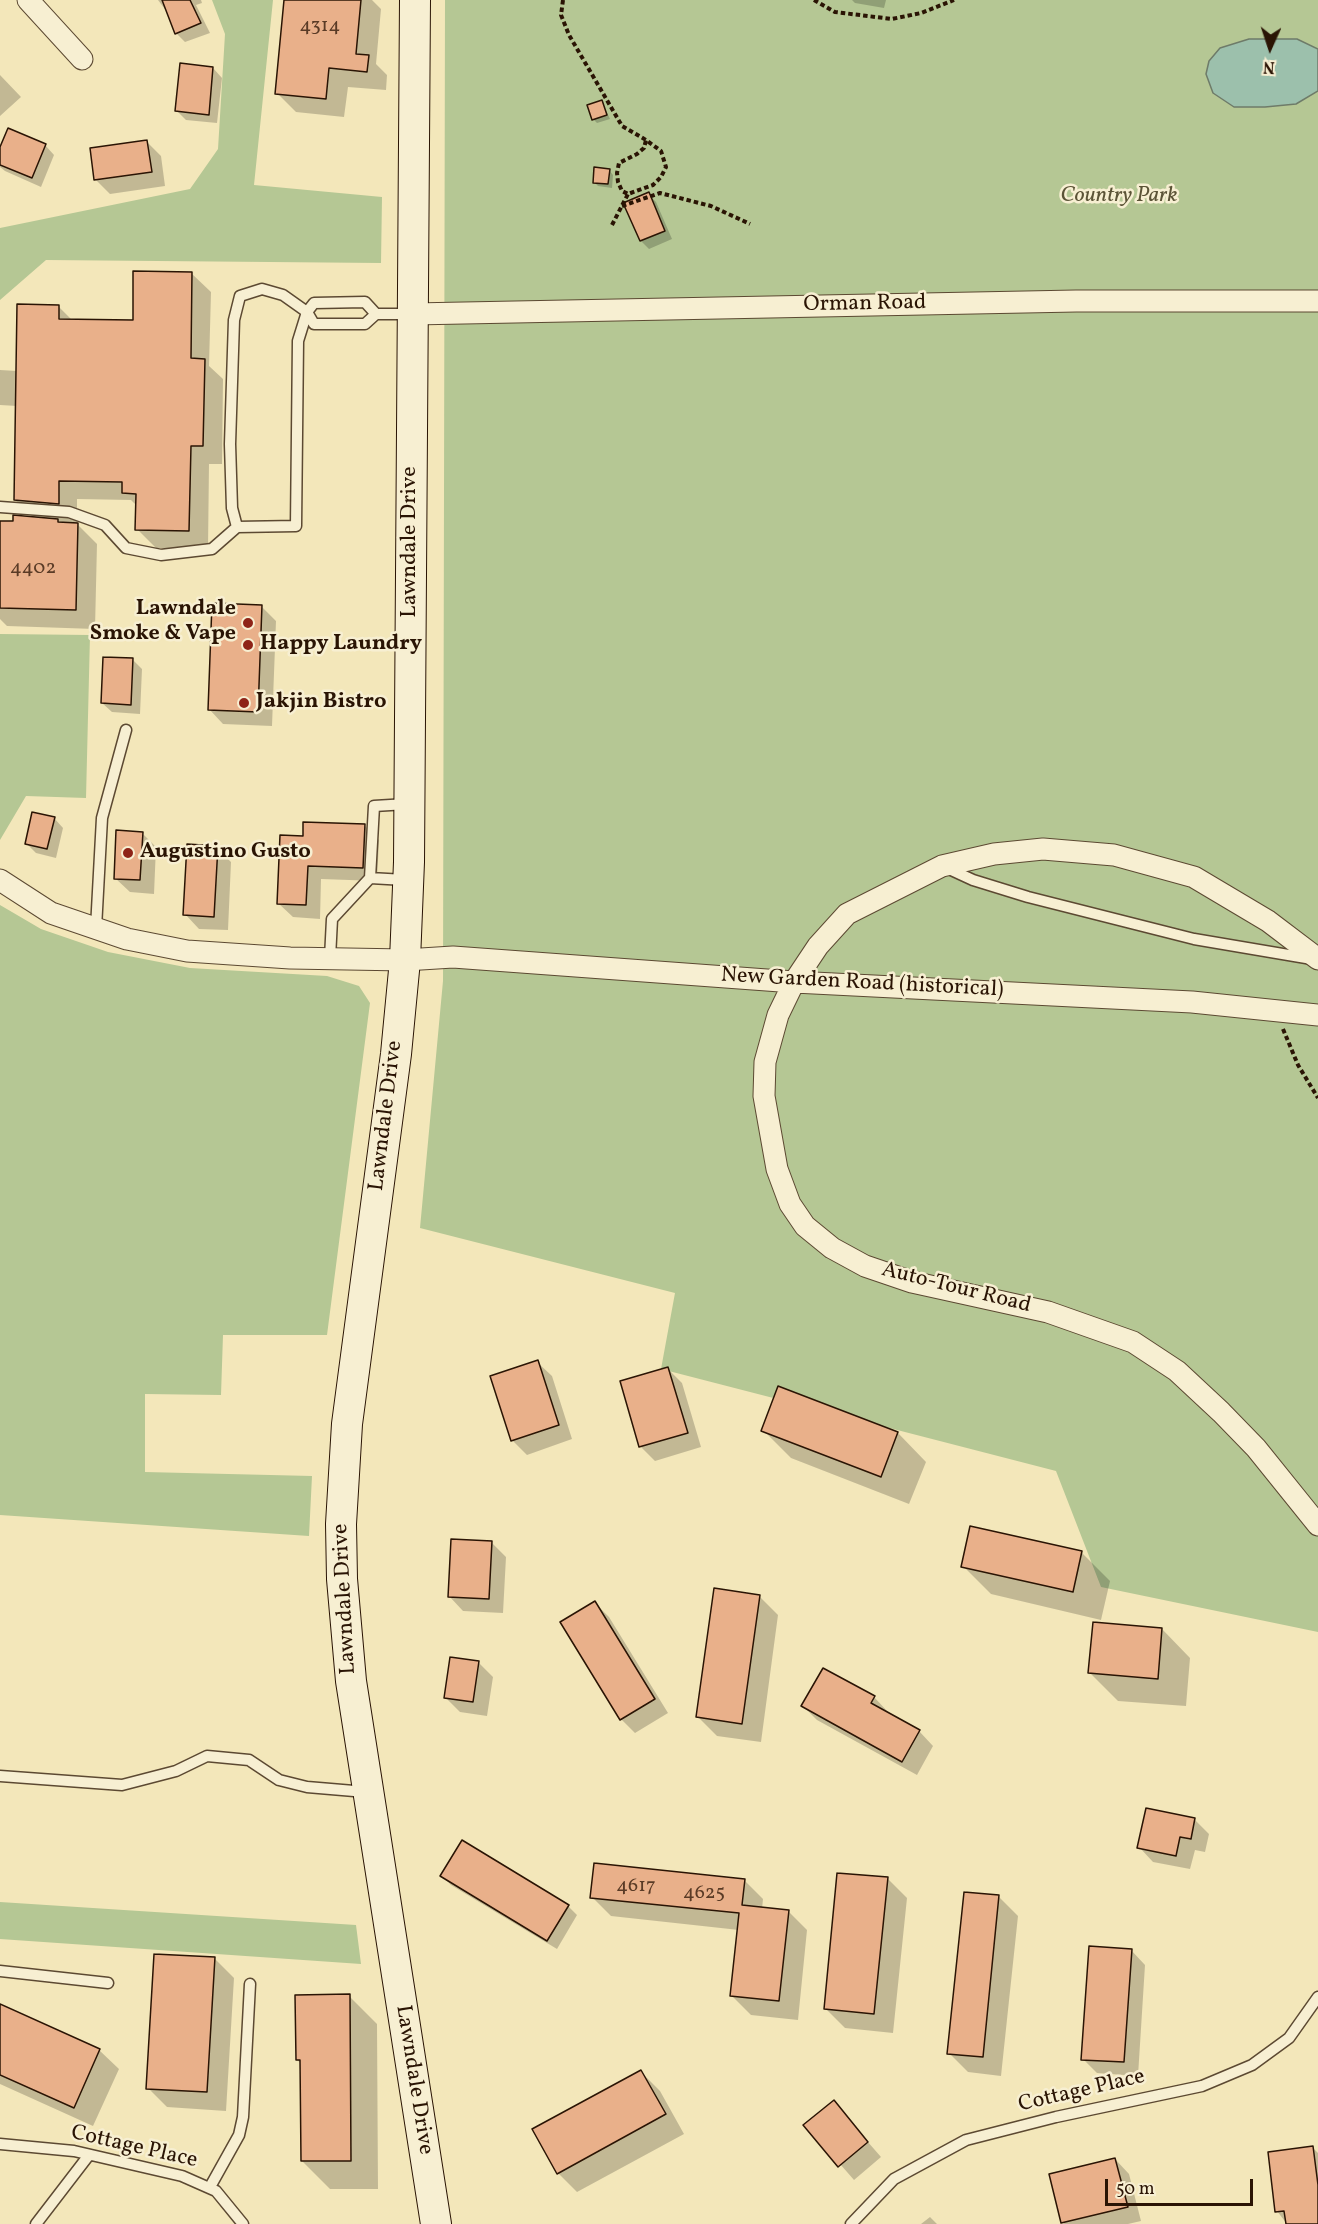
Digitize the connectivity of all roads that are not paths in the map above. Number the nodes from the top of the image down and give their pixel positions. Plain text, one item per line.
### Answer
1 (28, 0) edge
2 (415, 0) edge
3 (82, 59) dead end
4 (1318, 301) edge
5 (307, 312) junction
6 (376, 314) junction
7 (413, 314) junction
8 (0, 507) edge
9 (237, 527) junction
10 (126, 730) dead end
11 (409, 804) junction
12 (942, 866) junction
13 (370, 878) junction
14 (0, 880) edge
15 (408, 881) junction
16 (96, 928) junction
17 (330, 958) junction
18 (405, 960) junction
19 (1318, 960) edge
20 (794, 982) junction
21 (1318, 1015) edge
22 (1318, 1525) edge
23 (0, 1776) edge
24 (367, 1792) junction
25 (0, 1971) edge
26 (108, 1983) dead end
27 (250, 1984) dead end
28 (1318, 1997) edge
29 (0, 2144) edge
30 (89, 2155) junction
31 (210, 2187) junction
32 (36, 2224) edge
33 (243, 2224) edge
34 (436, 2224) edge
35 (850, 2224) edge

1 - 3 street
2 - 7 main road, Lawndale Drive
4 - 7 street, Orman Road
5 - 6 lane
5 - 6 lane
5 - 9 lane
5 - 9 lane
6 - 7 lane
7 - 11 main road, Lawndale Drive
8 - 9 lane
10 - 16 lane
11 - 13 lane
11 - 15 main road, Lawndale Drive
12 - 19 lane
12 - 19 street, Auto-Tour Road
12 - 20 street, Auto-Tour Road
13 - 15 lane
13 - 17 lane
14 - 16 street, New Garden Road (historical)
15 - 18 main road, Lawndale Drive
16 - 17 street, New Garden Road (historical)
17 - 18 street, New Garden Road (historical)
18 - 20 street, New Garden Road (historical)
18 - 24 main road, Lawndale Drive
20 - 21 street, New Garden Road (historical)
20 - 22 street, Auto-Tour Road
23 - 24 lane
24 - 34 main road, Lawndale Drive
25 - 26 lane
27 - 31 lane
28 - 35 lane, Cottage Place
29 - 30 lane, Cottage Place
30 - 31 lane, Cottage Place
30 - 32 lane
31 - 33 lane, Cottage Place

